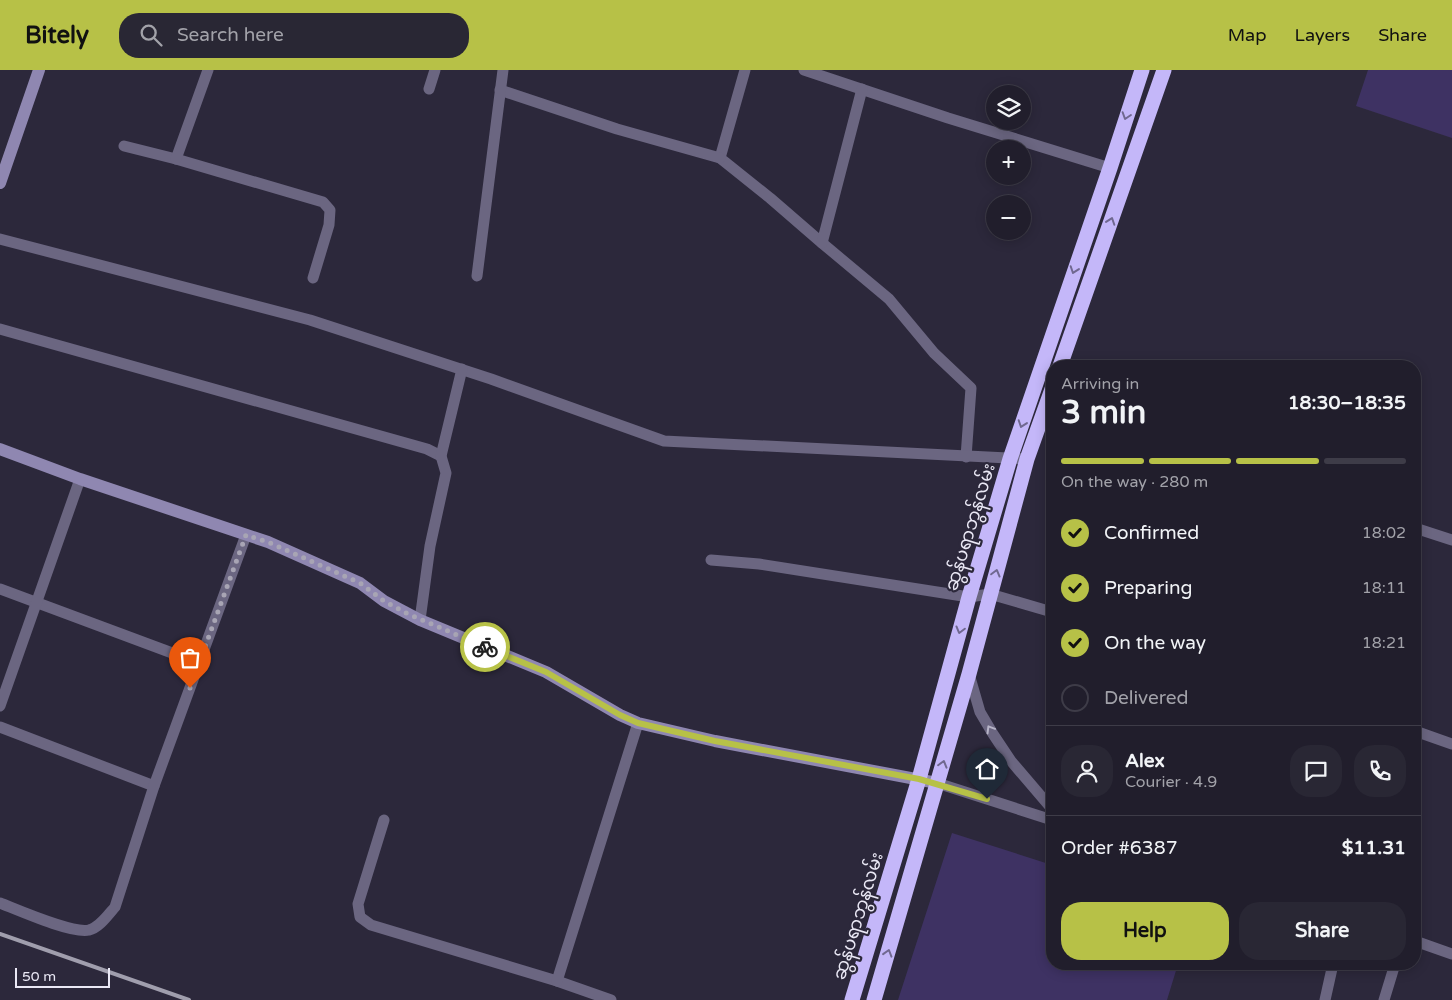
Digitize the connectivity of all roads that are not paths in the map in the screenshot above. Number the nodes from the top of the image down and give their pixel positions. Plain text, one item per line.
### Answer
1 (39, 70) edge
2 (208, 70) edge
3 (435, 70) edge
4 (503, 70) edge
5 (745, 70) edge
6 (804, 70) edge
7 (1142, 70) edge
8 (1164, 70) edge
9 (429, 89) dead end
10 (862, 89) junction
11 (500, 90) junction
12 (124, 146) dead end
13 (720, 158) junction
14 (176, 159) junction
15 (1110, 168) junction
16 (0, 183) edge
17 (0, 239) edge
18 (822, 243) junction
19 (477, 276) dead end
20 (313, 278) dead end
21 (0, 329) edge
22 (1062, 360) edge
23 (462, 369) junction
24 (1046, 418) edge
25 (0, 449) edge
26 (441, 456) junction
27 (966, 457) junction
28 (1010, 459) junction
29 (1027, 459) junction
30 (80, 480) junction
31 (1421, 530) edge
32 (246, 535) junction
33 (1452, 540) edge
34 (711, 560) dead end
35 (0, 589) edge
36 (990, 594) junction
37 (969, 597) junction
38 (37, 603) junction
39 (1046, 610) edge
40 (420, 620) junction
41 (199, 663) junction
42 (969, 674) junction
43 (0, 706) edge
44 (638, 723) junction
45 (0, 727) edge
46 (1421, 733) edge
47 (1452, 744) edge
48 (919, 779) junction
49 (937, 784) junction
50 (154, 786) junction
51 (1046, 802) edge
52 (1046, 818) edge
53 (384, 820) dead end
54 (0, 903) edge
55 (1421, 942) edge
56 (1452, 954) edge
57 (1332, 970) edge
58 (1393, 970) edge
59 (557, 981) junction
60 (611, 1000) edge
61 (852, 1000) edge
62 (874, 1000) edge
63 (1325, 1000) edge
64 (1384, 1000) edge

1 - 16 street
2 - 14 street
3 - 9 street
4 - 11 street
5 - 13 street
6 - 10 street
7 -> 15 highway, ဆွန်ပရာဘွန်လမ်း
22 -> 8 highway
10 - 15 street
10 - 18 street
11 - 13 street
11 - 19 street
12 - 14 street
13 - 18 street
14 - 20 street
15 -> 28 highway, ဆွန်ပရာဘွန်လမ်း
17 - 23 street
18 - 27 street
21 - 26 street
23 - 26 street
23 - 27 street
24 - 29 highway, ဆွန်ပရာဘွန်လမ်း
25 - 30 street
26 - 40 street
27 - 28 street
28 - 29 street
28 - 37 highway, ဆွန်ပရာဘွန်လမ်း
36 -> 29 highway, ဆွန်ပရာဘွန်လမ်း
30 - 32 street
30 - 38 street
31 - 33 street
32 - 40 street
32 - 41 street
34 - 37 street
35 - 38 street
36 - 37 street
36 - 39 street
36 - 42 highway, ဆွန်ပရာဘွန်လမ်း
37 -> 48 highway, ဆွန်ပရာဘွန်လမ်း
38 - 41 street
38 - 43 street
40 - 44 street
41 - 50 street
49 -> 42 highway, ဆွန်ပရာဘွန်လမ်း
51 -> 42 street
44 - 48 street
44 - 59 street
45 - 50 street
46 - 47 street
48 - 49 street
48 - 61 highway, ဆွန်ပရာဘွန်လမ်း
49 - 52 street
62 -> 49 highway, ဆွန်ပရာဘွန်လမ်း
50 - 54 street
53 - 59 street
55 - 56 street
57 - 63 street
58 - 64 street
59 - 60 street

